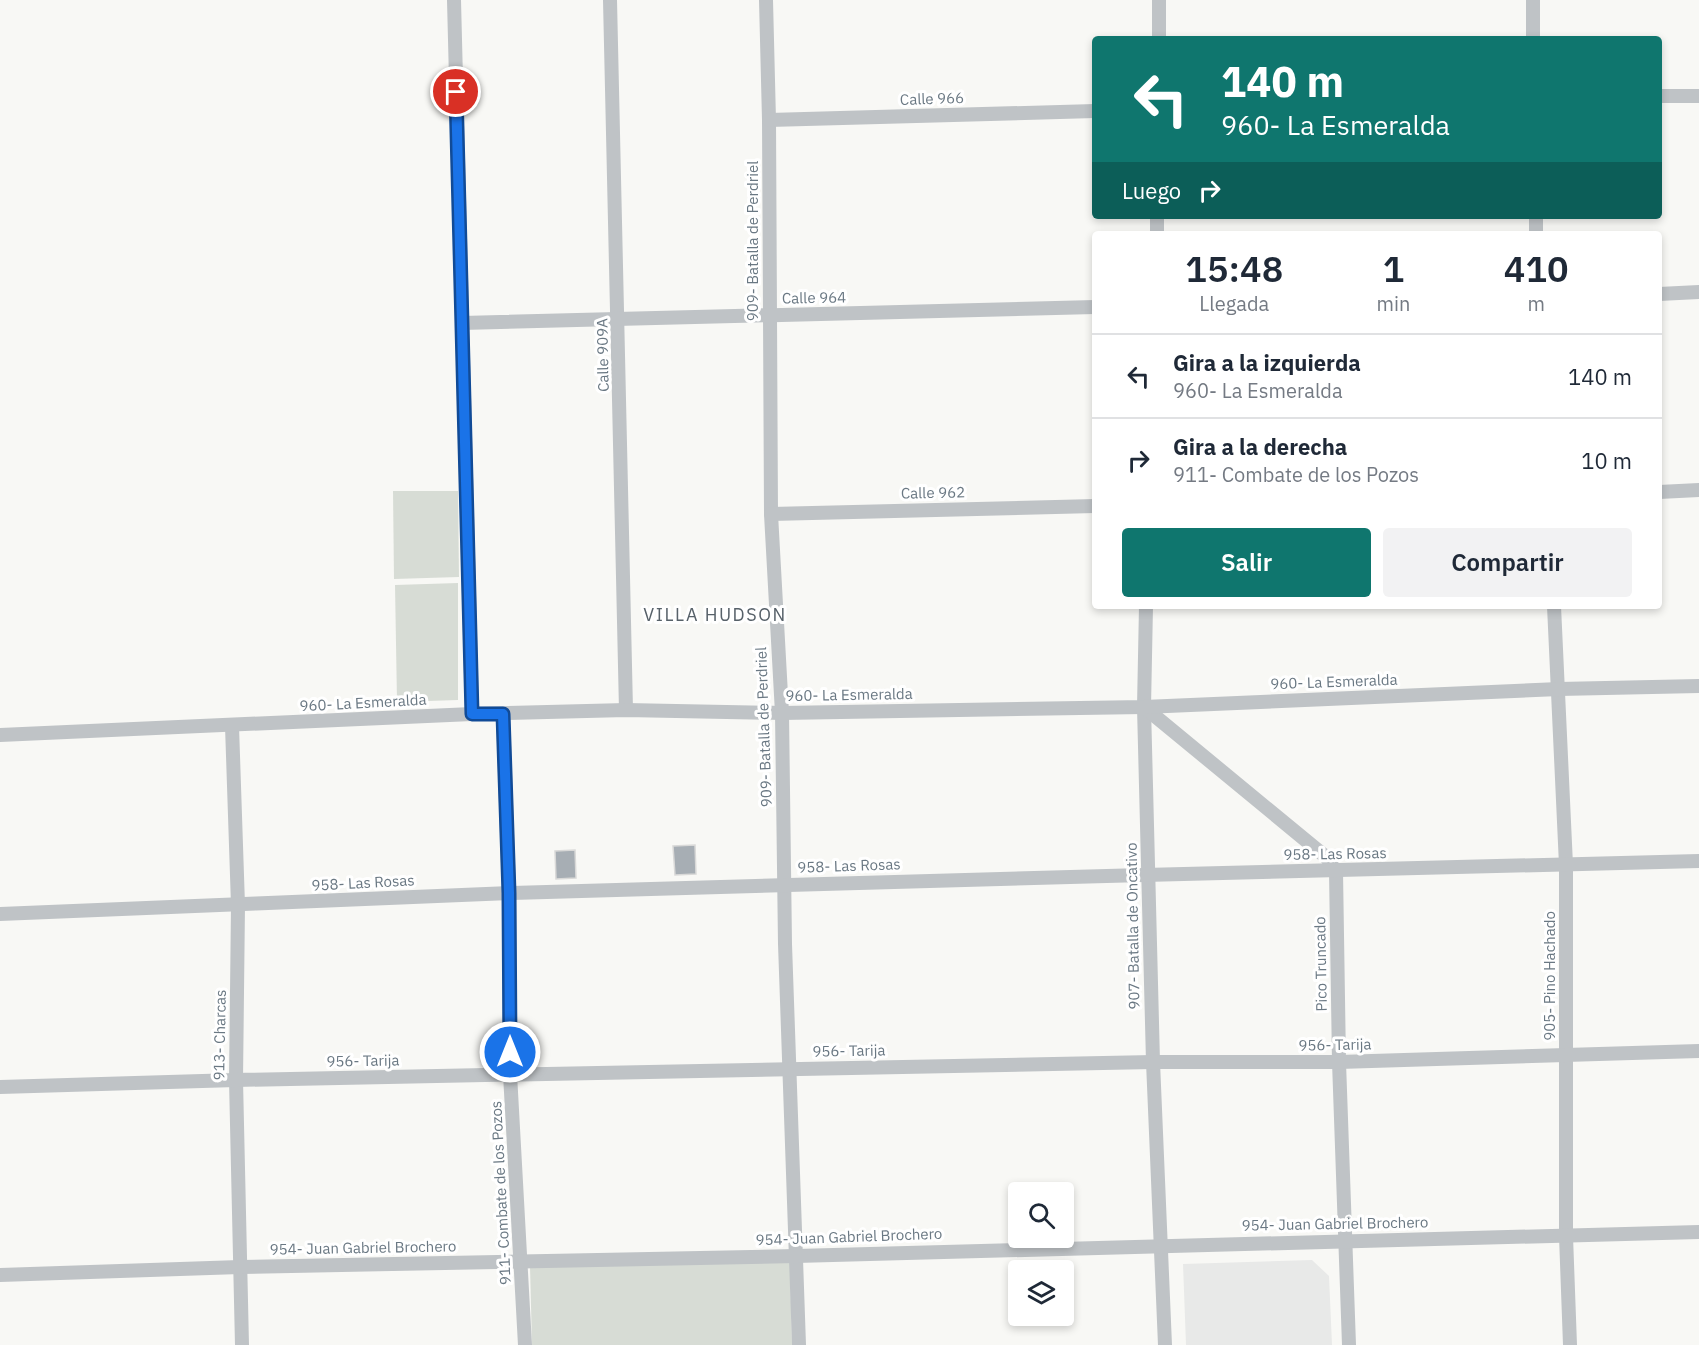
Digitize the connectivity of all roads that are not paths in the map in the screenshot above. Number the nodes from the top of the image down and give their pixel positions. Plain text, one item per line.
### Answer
1 (454, 0) edge
2 (610, 0) edge
3 (766, 0) edge
4 (1160, 0) edge
5 (1533, 0) edge
6 (1159, 36) edge
7 (1533, 36) edge
8 (1662, 96) edge
9 (1699, 96) edge
10 (1092, 111) edge
11 (770, 120) junction
12 (1699, 292) edge
13 (1662, 294) edge
14 (1092, 307) edge
15 (770, 316) junction
16 (618, 319) junction
17 (462, 323) junction
18 (1699, 490) edge
19 (1662, 492) edge
20 (1092, 506) edge
21 (771, 514) junction
22 (1146, 609) edge
23 (1554, 609) edge
24 (1699, 686) edge
25 (1558, 689) junction
26 (1143, 706) junction
27 (626, 710) junction
28 (782, 712) junction
29 (472, 714) junction
30 (503, 714) junction
31 (232, 726) junction
32 (0, 735) edge
33 (1699, 861) edge
34 (1566, 865) junction
35 (1336, 871) junction
36 (1149, 873) junction
37 (783, 885) junction
38 (509, 893) junction
39 (238, 905) junction
40 (0, 914) edge
41 (1699, 1051) edge
42 (1568, 1056) junction
43 (1153, 1062) junction
44 (1339, 1062) junction
45 (790, 1069) junction
46 (510, 1074) junction
47 (236, 1080) junction
48 (0, 1087) edge
49 (1699, 1232) edge
50 (1566, 1236) junction
51 (1346, 1241) junction
52 (1161, 1244) junction
53 (796, 1256) junction
54 (522, 1260) junction
55 (240, 1267) junction
56 (0, 1275) edge
57 (242, 1345) edge
58 (525, 1345) edge
59 (799, 1345) edge
60 (1165, 1345) edge
61 (1349, 1345) edge
62 (1570, 1345) edge

1 - 17 street
2 - 16 street, Calle 909A
3 - 11 street, 909- Batalla de Perdriel
4 - 6 street
5 - 7 street
8 - 9 street
10 - 11 street, Calle 966
11 - 15 street, 909- Batalla de Perdriel
12 - 13 street
14 - 15 street, Calle 964
15 - 16 street, Calle 964
15 - 21 street, 909- Batalla de Perdriel
16 - 17 street, Calle 964
16 - 27 street, Calle 909A
17 - 29 street
18 - 19 street
20 - 21 street, Calle 962
21 - 28 street, 909- Batalla de Perdriel
22 - 26 street, 907- Batalla de Oncativo
23 - 25 street, 905- Pino Hachado
24 - 25 street, 960- La Esmeralda
25 - 26 street, 960- La Esmeralda
25 - 34 street, 905- Pino Hachado
26 - 28 street, 960- La Esmeralda
26 - 35 street
26 - 36 street, 907- Batalla de Oncativo
27 - 28 street, 960- La Esmeralda
27 - 30 street, 960- La Esmeralda
28 - 37 street, 909- Batalla de Perdriel
29 - 30 street, 960- La Esmeralda
29 - 31 street, 960- La Esmeralda
30 - 38 street, 911- Combate de los Pozos
31 - 32 street, 960- La Esmeralda
31 - 39 street, 913- Charcas
33 - 34 street, 958- Las Rosas
34 - 35 street, 958- Las Rosas
34 - 42 street, 905- Pino Hachado
35 - 36 street, 958- Las Rosas
35 - 44 street, Pico Truncado
36 - 37 street, 958- Las Rosas
36 - 43 street, 907- Batalla de Oncativo
37 - 38 street, 958- Las Rosas
37 - 45 street, 909- Batalla de Perdriel
38 - 39 street, 958- Las Rosas
38 - 46 street, 911- Combate de los Pozos
39 - 40 street, 958- Las Rosas
39 - 47 street, 913- Charcas
41 - 42 street, 956- Tarija
42 - 44 street, 956- Tarija
42 - 50 street, 905- Pino Hachado
43 - 44 street, 956- Tarija
43 - 45 street, 956- Tarija
43 - 52 street, 907- Batalla de Oncativo
44 - 51 street, Pico Truncado
45 - 46 street, 956- Tarija
45 - 53 street, 909- Batalla de Perdriel
46 - 47 street, 956- Tarija
46 - 54 street, 911- Combate de los Pozos
47 - 48 street, 956- Tarija
47 - 55 street, 913- Charcas
49 - 50 street, 954- Juan Gabriel Brochero
50 - 51 street, 954- Juan Gabriel Brochero
50 - 62 street, 905- Pino Hachado
51 - 52 street, 954- Juan Gabriel Brochero
51 - 61 street, Pico Truncado
52 - 53 street, 954- Juan Gabriel Brochero
52 - 60 street, 907- Batalla de Oncativo
53 - 54 street, 954- Juan Gabriel Brochero
53 - 59 street, 909- Batalla de Perdriel
54 - 55 street, 954- Juan Gabriel Brochero
54 - 58 street, 911- Combate de los Pozos
55 - 56 street, 954- Juan Gabriel Brochero
55 - 57 street, 913- Charcas

